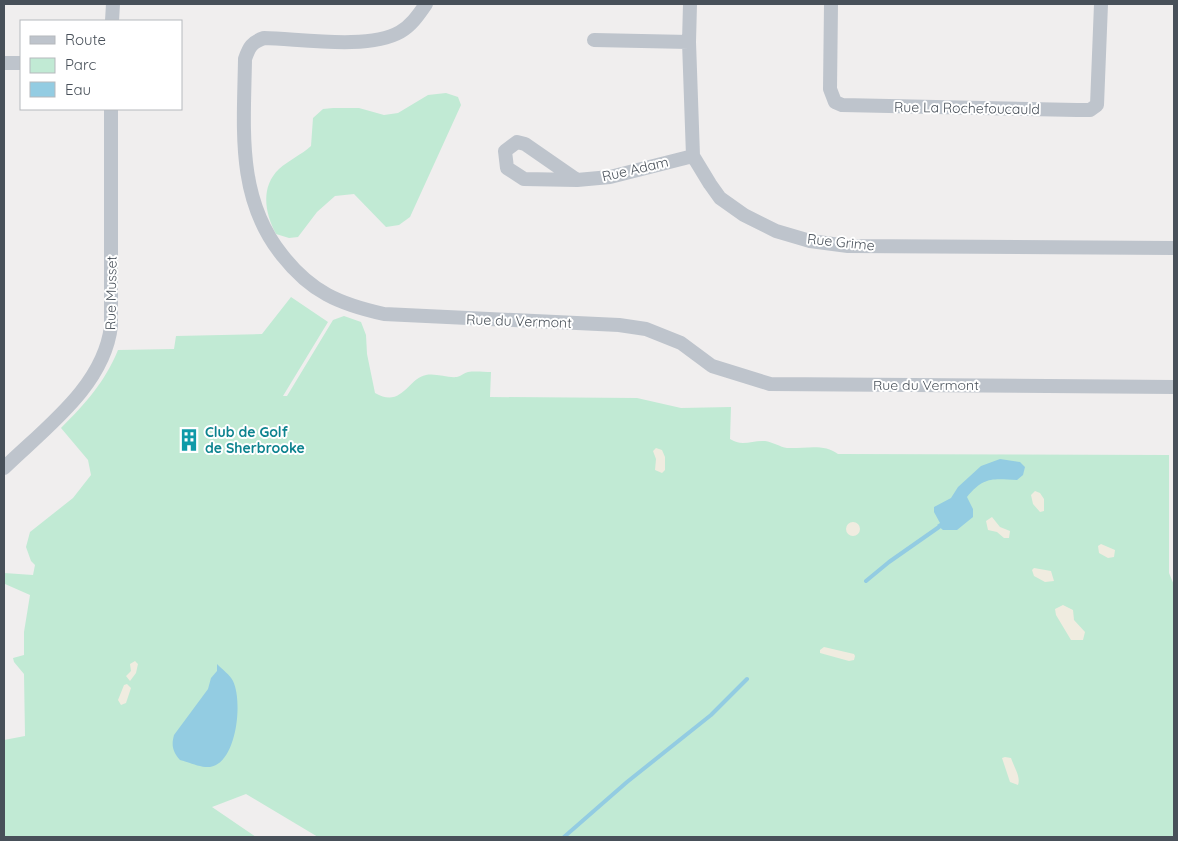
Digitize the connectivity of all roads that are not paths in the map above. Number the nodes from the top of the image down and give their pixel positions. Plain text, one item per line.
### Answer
1 (113, 4) edge
2 (426, 4) edge
3 (690, 4) edge
4 (831, 4) edge
5 (1101, 4) edge
6 (112, 20) edge
7 (594, 40) dead end
8 (689, 42) junction
9 (4, 63) edge
10 (20, 63) edge
11 (111, 110) edge
12 (693, 156) junction
13 (577, 180) junction
14 (1174, 248) edge
15 (1174, 387) edge
16 (4, 468) edge

1 - 6 street
2 - 15 street, Rue du Vermont
3 - 8 street
4 - 5 street, Rue La Rochefoucauld
7 - 8 street
8 - 12 street
9 - 10 street
11 - 16 street, Rue Musset
12 - 13 street, Rue Adam
12 - 14 street, Rue Grime
13 - 13 street, Rue Adam

